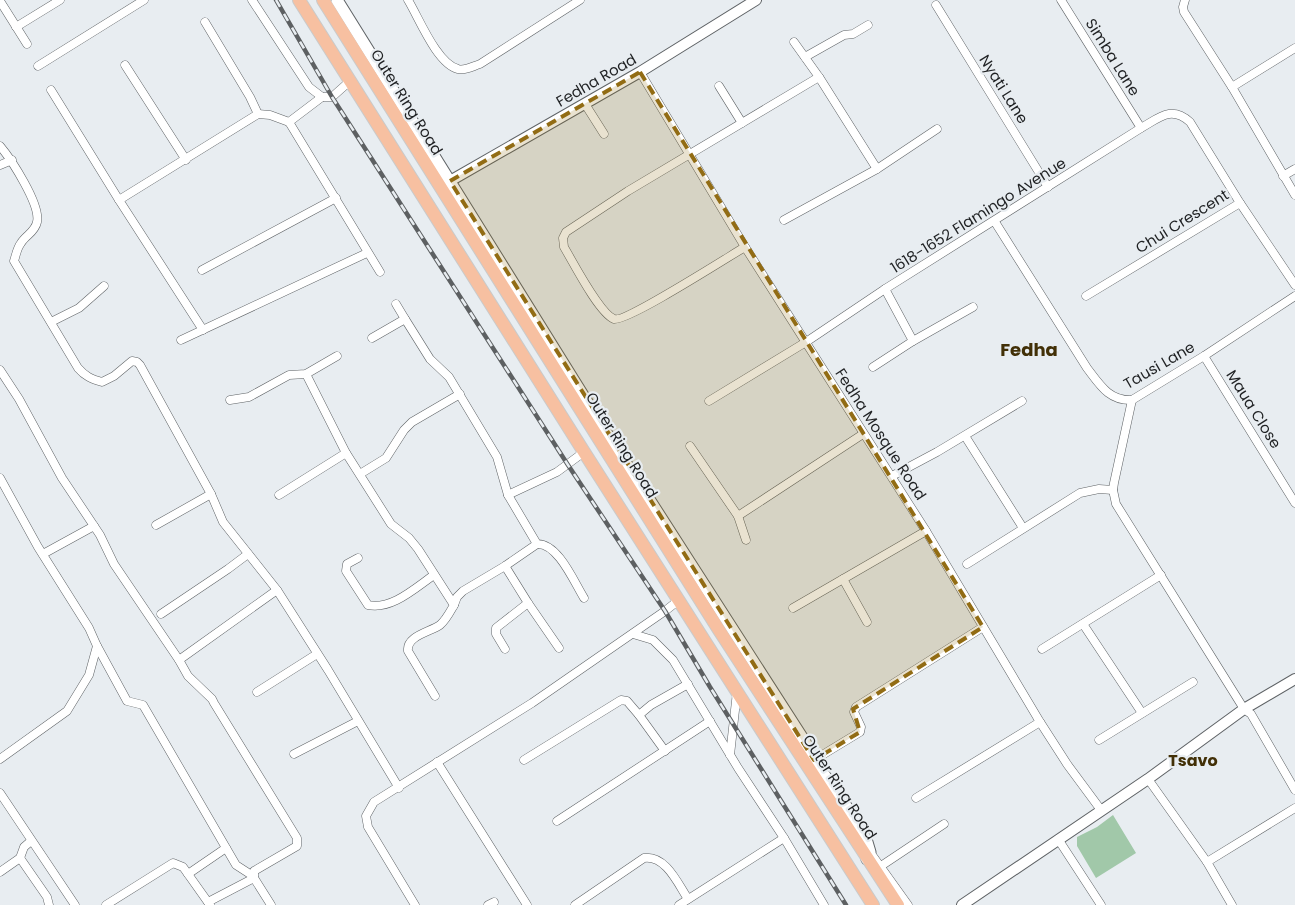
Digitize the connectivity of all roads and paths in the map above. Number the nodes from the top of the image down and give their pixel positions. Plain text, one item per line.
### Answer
1 (60, 0) edge
2 (144, 0) edge
3 (252, 0) edge
4 (299, 0) edge
5 (323, 0) edge
6 (337, 0) edge
7 (408, 0) edge
8 (580, 0) edge
9 (756, 0) edge
10 (1061, 0) edge
11 (0, 1) edge
12 (1183, 1) edge
13 (936, 5) dead end
14 (205, 22) dead end
15 (868, 24) dead end
16 (16, 26) junction
17 (794, 42) dead end
18 (27, 44) dead end
19 (1295, 48) edge
20 (805, 58) junction
21 (125, 65) dead end
22 (38, 66) dead end
23 (640, 72) junction
24 (820, 77) junction
25 (350, 81) junction
26 (718, 86) dead end
27 (1232, 87) junction
28 (51, 90) dead end
29 (322, 97) junction
30 (585, 104) junction
31 (258, 114) junction
32 (1166, 114) joint
33 (289, 122) junction
34 (742, 123) junction
35 (1141, 128) junction
36 (937, 129) dead end
37 (604, 134) dead end
38 (0, 146) edge
39 (688, 155) junction
40 (12, 160) junction
41 (186, 160) junction
42 (0, 165) edge
43 (1295, 168) edge
44 (877, 169) junction
45 (1284, 176) junction
46 (450, 181) junction
47 (1048, 187) junction
48 (1295, 195) edge
49 (336, 198) junction
50 (118, 200) junction
51 (1240, 203) junction
52 (784, 220) dead end
53 (995, 222) junction
54 (744, 247) junction
55 (367, 252) junction
56 (202, 270) dead end
57 (380, 272) dead end
58 (1295, 285) edge
59 (104, 286) dead end
60 (885, 289) junction
61 (1086, 296) dead end
62 (1295, 296) edge
63 (396, 304) dead end
64 (973, 306) dead end
65 (405, 319) junction
66 (51, 322) junction
67 (203, 330) junction
68 (372, 338) dead end
69 (181, 340) dead end
70 (913, 341) junction
71 (806, 342) junction
72 (337, 356) dead end
73 (1204, 356) junction
74 (873, 367) dead end
75 (0, 370) edge
76 (563, 371) junction
77 (306, 374) junction
78 (460, 394) junction
79 (230, 400) dead end
80 (1132, 400) junction
81 (709, 401) dead end
82 (1022, 401) dead end
83 (863, 434) junction
84 (965, 436) junction
85 (690, 446) dead end
86 (584, 452) junction
87 (346, 453) junction
88 (360, 474) junction
89 (892, 476) junction
90 (0, 478) edge
91 (1113, 490) junction
92 (211, 494) junction
93 (279, 495) dead end
94 (508, 495) junction
95 (1295, 503) edge
96 (738, 516) junction
97 (156, 525) dead end
98 (94, 526) junction
99 (1024, 528) junction
100 (926, 531) junction
101 (746, 540) dead end
102 (537, 544) junction
103 (43, 554) junction
104 (248, 554) junction
105 (358, 558) dead end
106 (967, 564) dead end
107 (505, 566) junction
108 (434, 575) junction
109 (1161, 575) junction
110 (843, 579) junction
111 (277, 590) junction
112 (584, 598) dead end
113 (679, 600) junction
114 (528, 603) junction
115 (454, 605) junction
116 (793, 608) dead end
117 (161, 614) dead end
118 (867, 622) dead end
119 (1083, 624) junction
120 (983, 627) junction
121 (633, 634) junction
122 (97, 646) junction
123 (559, 648) dead end
124 (505, 649) dead end
125 (1042, 650) dead end
126 (317, 654) junction
127 (179, 660) junction
128 (1295, 679) edge
129 (1192, 682) dead end
130 (688, 684) junction
131 (257, 692) dead end
132 (737, 692) junction
133 (435, 696) dead end
134 (1244, 709) junction
135 (1142, 713) junction
136 (639, 715) junction
137 (358, 721) junction
138 (710, 721) junction
139 (1040, 722) junction
140 (1099, 740) dead end
141 (665, 751) junction
142 (294, 754) dead end
143 (730, 755) junction
144 (0, 759) edge
145 (524, 760) dead end
146 (814, 760) junction
147 (437, 762) junction
148 (1148, 779) junction
149 (399, 788) junction
150 (1295, 790) edge
151 (0, 793) edge
152 (916, 798) dead end
153 (1295, 808) edge
154 (1101, 810) junction
155 (556, 821) dead end
156 (944, 824) dead end
157 (784, 838) junction
158 (1058, 840) junction
159 (31, 841) junction
160 (226, 848) junction
161 (869, 855) junction
162 (20, 858) junction
163 (1207, 862) junction
164 (881, 866) junction
165 (0, 872) edge
166 (188, 874) junction
167 (254, 877) junction
168 (688, 899) junction
169 (975, 901) edge
170 (209, 904) edge
171 (49, 905) edge
172 (75, 905) edge
173 (106, 905) edge
174 (271, 905) edge
175 (414, 905) edge
176 (527, 905) edge
177 (575, 905) edge
178 (679, 905) edge
179 (824, 905) edge
180 (873, 905) edge
181 (898, 905) edge
182 (908, 905) edge
183 (962, 905) edge
184 (1101, 905) edge
185 (1232, 905) edge

1 - 16 street
2 - 22 street
3 - 29 street
4 - 25 main road
5 - 76 main road, Outer Ring Road
6 - 46 main road
7 - 8 street
9 - 23 street, Fedha Road
10 - 35 street, Simba Lane
11 - 16 street
12 - 27 street
13 - 47 street, Nyati Lane
14 - 31 street
15 - 20 street
16 - 18 street
17 - 20 street
19 - 27 street
20 - 24 street
21 - 41 street
23 - 30 street, Fedha Road
23 - 39 street, Fedha Mosque Road
24 - 34 street
24 - 44 street
25 - 29 street
25 - 86 main road
26 - 34 street
27 - 45 street
28 - 50 street
29 - 33 street
30 - 37 street
30 - 46 street, Fedha Road
31 - 33 street
31 - 41 street
32 - 35 street, 1618-1652 Flamingo Avenue
32 - 51 street, Chui Crescent
33 - 49 street
34 - 39 street
35 - 47 street, 1618-1652 Flamingo Avenue
36 - 44 street
38 - 40 street
39 - 54 street, Fedha Mosque Road
39 - 54 street
40 - 42 street
40 - 66 street
41 - 50 street
43 - 45 street
44 - 52 street
45 - 48 street
46 - 76 main road
47 - 53 street, 1618-1652 Flamingo Avenue
49 - 55 street
49 - 56 street
50 - 67 street
51 - 58 street
51 - 61 street, Chui Crescent
53 - 60 street, 1618-1652 Flamingo Avenue
53 - 80 street, Tausi Lane
54 - 71 street, Fedha Mosque Road
55 - 57 street
55 - 67 street
59 - 66 street
60 - 70 street
60 - 71 street, 1618-1652 Flamingo Avenue
62 - 73 street, Tausi Lane
63 - 65 street
64 - 70 street
65 - 68 street
65 - 78 street
66 - 92 street
67 - 69 street
70 - 74 street
71 - 81 street, 1618-1652 Flamingo Avenue
71 - 83 street, Fedha Mosque Road
72 - 77 street
73 - 80 street, Tausi Lane
73 - 95 street, Maua Close
75 - 98 street
76 - 146 main road
76 - 161 main road, Outer Ring Road
77 - 79 street
77 - 87 street
78 - 88 street
78 - 94 street
80 - 91 street
82 - 84 street
83 - 89 street, Fedha Mosque Road
83 - 96 street
84 - 89 street
84 - 99 street
85 - 96 street
86 - 94 street
86 - 113 main road
87 - 88 street
87 - 93 street
88 - 108 street
89 - 100 street, Fedha Mosque Road
90 - 103 street
91 - 99 street
91 - 109 street
92 - 97 street
92 - 104 street
94 - 102 street
96 - 101 street
98 - 103 street
98 - 127 street
99 - 106 street
100 - 110 street
100 - 120 street, Fedha Mosque Road
102 - 107 street
102 - 112 street
103 - 122 street
104 - 111 street
104 - 117 street
105 - 108 street
107 - 114 street
107 - 115 street
108 - 115 street
109 - 119 street
109 - 134 street
110 - 116 street
110 - 118 street
111 - 126 street
111 - 127 street
113 - 121 street
113 - 132 main road
114 - 123 street
114 - 124 street
115 - 133 street
119 - 125 street
119 - 135 street
120 - 139 street, Fedha Mosque Road
120 - 146 street
121 - 130 street
121 - 147 street
122 - 144 street
122 - 160 street
126 - 131 street
126 - 137 street
127 - 167 street
128 - 134 street
129 - 135 street
130 - 136 street
130 - 138 street
132 - 143 street
132 - 180 main road
134 - 148 street
134 - 150 street
135 - 140 street
136 - 141 street
136 - 145 street
137 - 142 street
137 - 149 street
138 - 141 street
138 - 143 street
139 - 152 street
139 - 154 street, Fedha Mosque Road
141 - 155 street
143 - 157 street
146 - 161 main road
147 - 149 street
147 - 176 street
148 - 154 street
148 - 163 street
149 - 175 street
151 - 159 street
153 - 163 street
154 - 158 street
156 - 164 street
157 - 168 street
157 - 179 street
158 - 169 street
158 - 184 street
159 - 162 street
159 - 172 street
160 - 166 street
160 - 167 street
161 - 164 street
161 - 181 main road, Outer Ring Road
162 - 165 street
162 - 171 street
163 - 185 street
164 - 182 street
166 - 170 street
166 - 173 street
167 - 170 street
167 - 174 street
168 - 177 street
168 - 178 street
169 - 183 street

